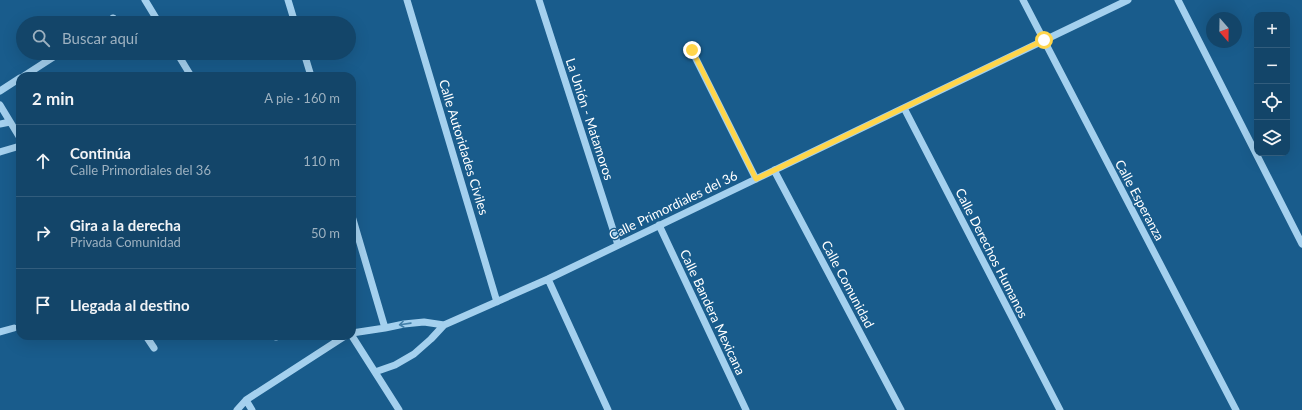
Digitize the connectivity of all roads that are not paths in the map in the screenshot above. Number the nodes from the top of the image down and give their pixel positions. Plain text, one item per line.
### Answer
1 (145, 0) edge
2 (288, 0) edge
3 (408, 0) edge
4 (539, 0) edge
5 (1023, 0) edge
6 (1128, 0) edge
7 (1178, 0) edge
8 (155, 16) edge
9 (293, 16) edge
10 (1044, 40) junction
11 (692, 50) dead end
12 (49, 60) edge
13 (181, 60) edge
14 (306, 60) edge
15 (30, 72) edge
16 (189, 72) edge
17 (310, 72) edge
18 (16, 81) edge
19 (0, 91) edge
20 (0, 105) edge
21 (904, 108) junction
22 (10, 122) junction
23 (0, 124) edge
24 (16, 132) edge
25 (16, 147) edge
26 (0, 152) edge
27 (774, 170) junction
28 (756, 179) junction
29 (659, 225) junction
30 (356, 230) edge
31 (1302, 244) edge
32 (618, 245) junction
33 (548, 279) junction
34 (497, 302) junction
35 (444, 325) junction
36 (14, 328) dead end
37 (385, 328) junction
38 (0, 332) edge
39 (356, 332) edge
40 (149, 340) edge
41 (339, 340) edge
42 (355, 340) edge
43 (154, 348) dead end
44 (375, 372) junction
45 (246, 400) junction
46 (237, 410) edge
47 (252, 410) edge
48 (399, 410) edge
49 (608, 410) edge
50 (746, 410) edge
51 (901, 410) edge
52 (1060, 410) edge
53 (1236, 410) edge

1 - 8 street
2 - 9 street
3 - 34 street, Calle Autoridades Civiles
4 - 32 street, La Unión - Matamoros
5 - 10 street, Calle Esperanza
6 - 10 street, Calle Primordiales del 36
7 - 31 street
10 - 21 street, Calle Primordiales del 36
10 - 53 street, Calle Esperanza
11 - 28 street
12 - 15 street
13 - 16 street
14 - 17 street
18 - 19 street
20 - 22 street
21 - 27 street, Calle Primordiales del 36
21 - 52 street, Calle Derechos Humanos
22 - 23 street
22 - 24 street
25 - 26 street
27 - 28 street, Calle Primordiales del 36
27 - 51 street, Calle Comunidad
28 - 29 street, Calle Primordiales del 36
29 - 32 street, Calle Primordiales del 36
29 - 50 street, Calle Bandera Mexicana
30 - 37 street
32 - 33 street, Calle Primordiales del 36
33 - 34 street, Calle Primordiales del 36
33 - 49 street
34 - 35 street, Calle Primordiales del 36
35 -> 37 street
35 - 44 street, Calle Primordiales del 36
36 - 38 street
37 - 39 street
40 - 43 street
41 - 45 street
42 - 44 street
44 - 48 street
45 - 46 street
45 - 47 street

